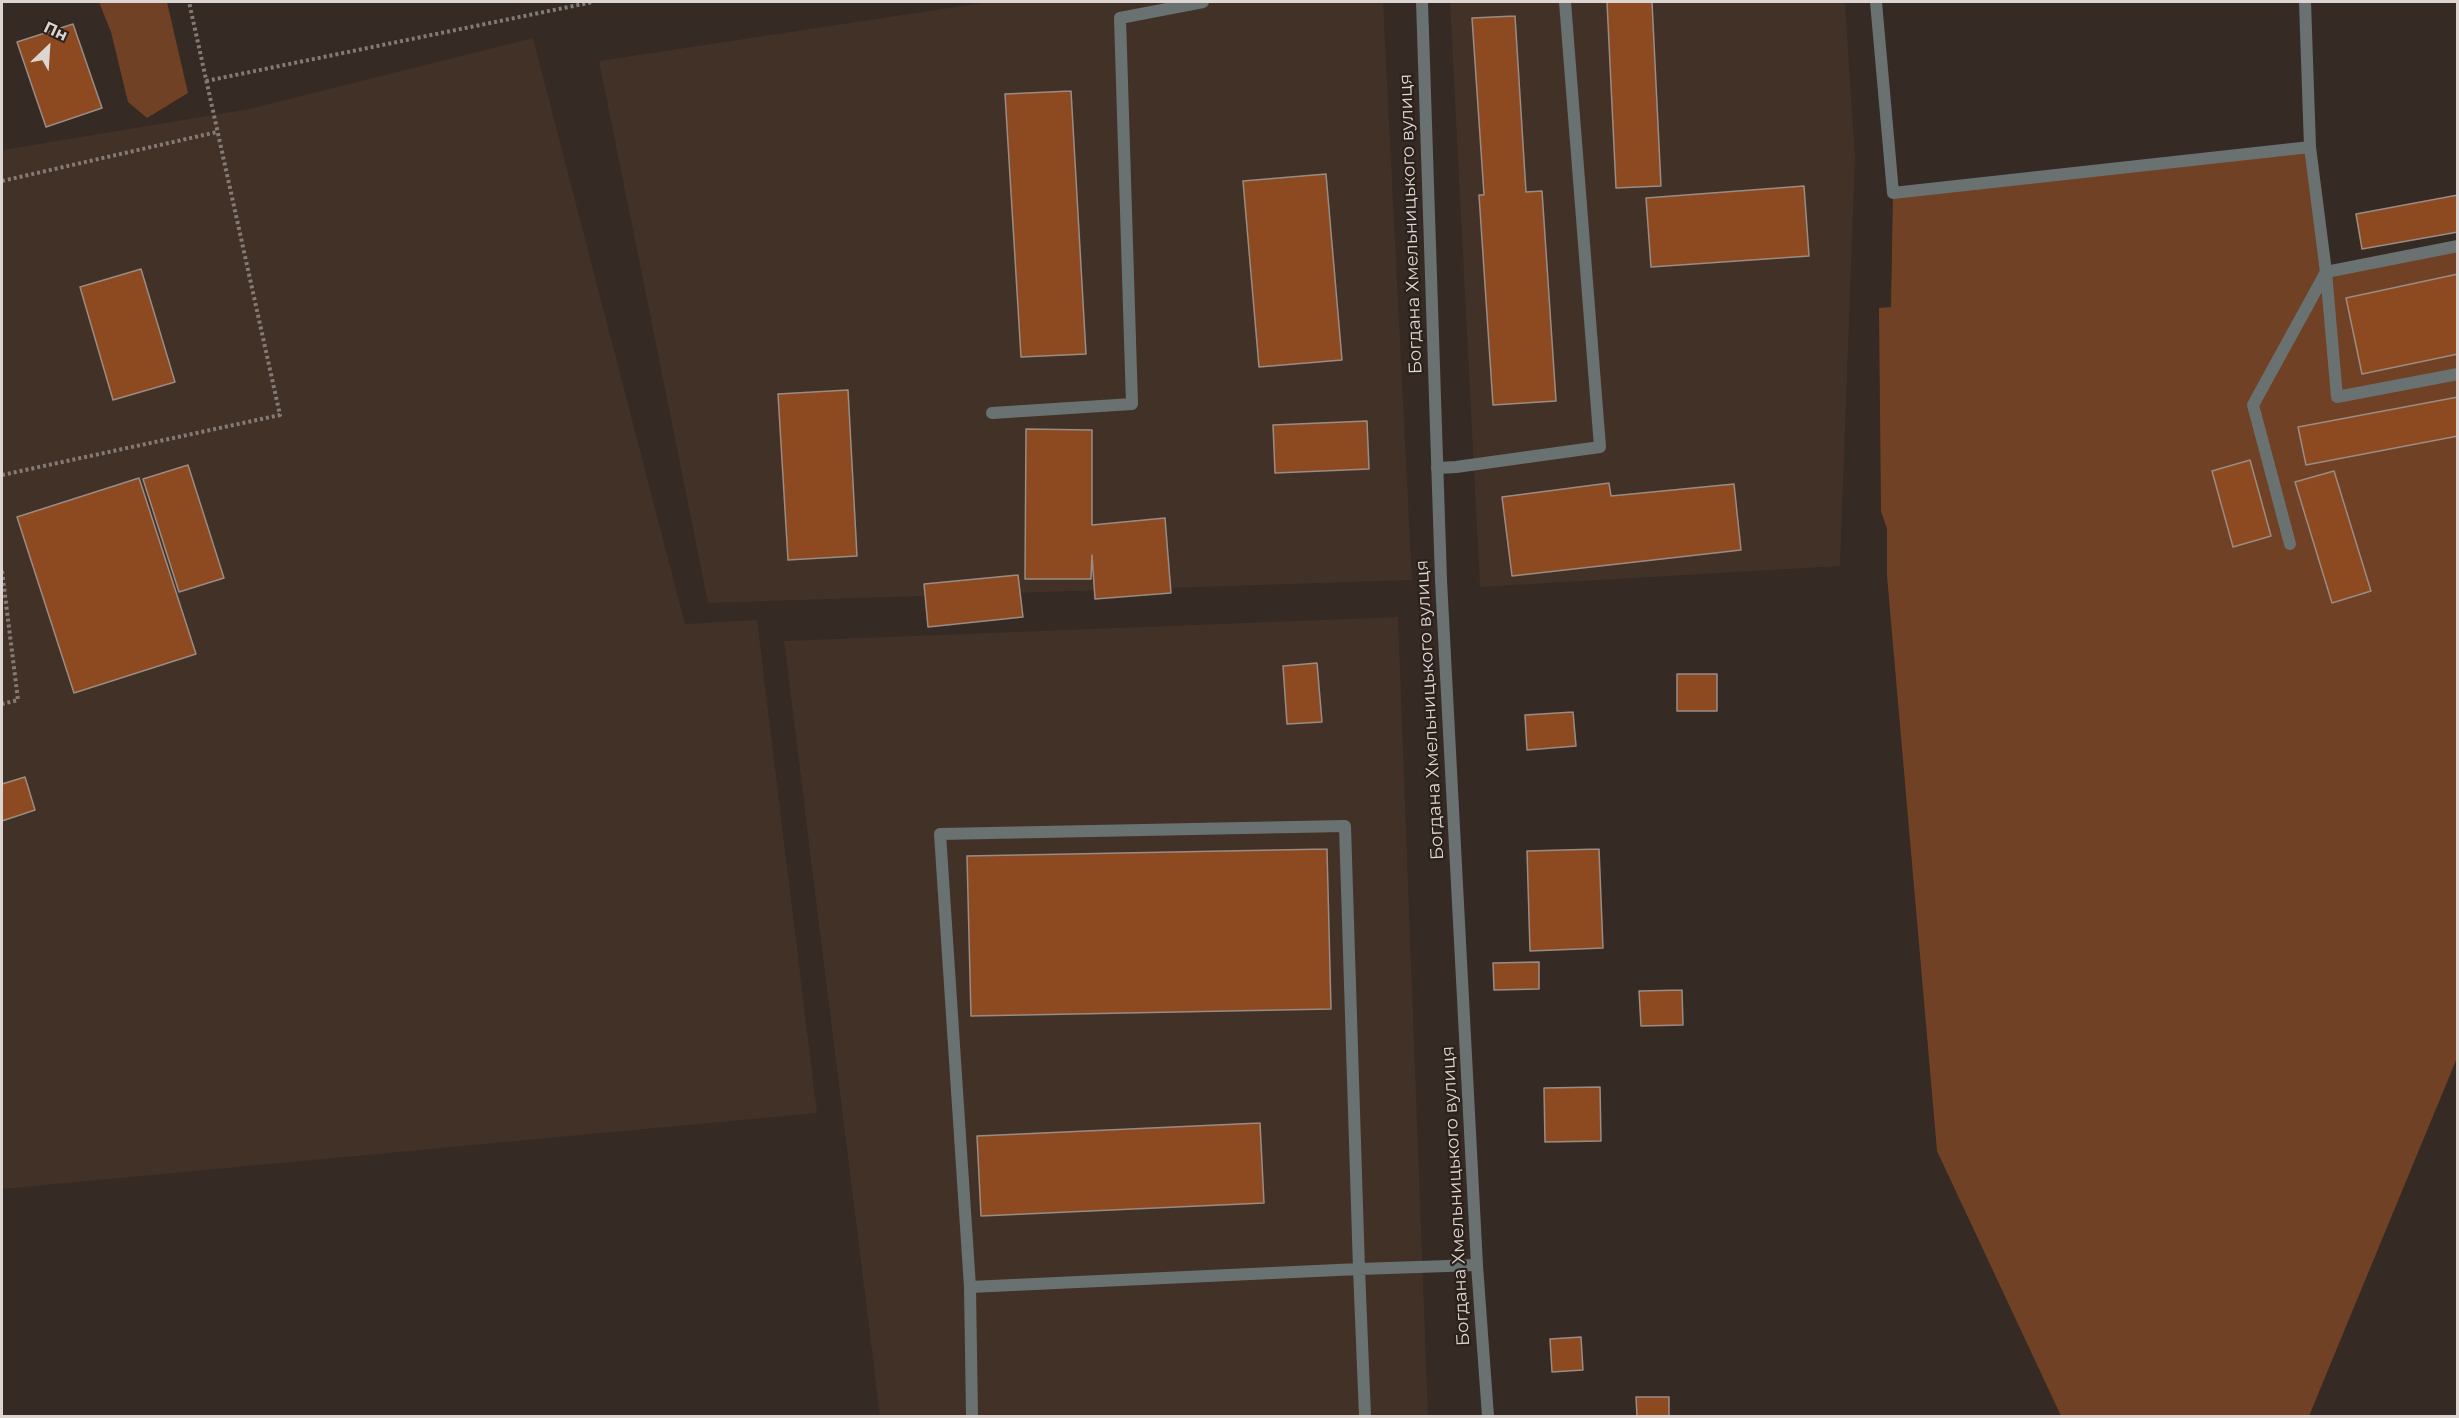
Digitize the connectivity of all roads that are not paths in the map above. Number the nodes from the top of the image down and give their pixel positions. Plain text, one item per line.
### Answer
1 (1203, 2) edge
2 (1422, 2) edge
3 (1565, 2) edge
4 (1876, 2) edge
5 (2305, 2) edge
6 (2310, 147) junction
7 (2457, 246) edge
8 (2326, 272) junction
9 (2457, 375) edge
10 (992, 413) dead end
11 (1437, 468) junction
12 (2290, 544) dead end
13 (1477, 1265) junction
14 (1359, 1269) junction
15 (970, 1287) junction
16 (972, 1416) edge
17 (1365, 1416) edge
18 (1488, 1416) edge

1 - 10 street
2 - 11 street, Богдана Хмельницького вулиця
3 - 11 street
4 - 6 street
5 - 6 street
6 - 8 street
7 - 8 street
8 - 9 street
8 - 12 street
11 - 13 street, Богдана Хмельницького вулиця
13 - 14 street
13 - 18 street, Богдана Хмельницького вулиця
14 - 15 street
14 - 15 street
14 - 17 street
15 - 16 street

